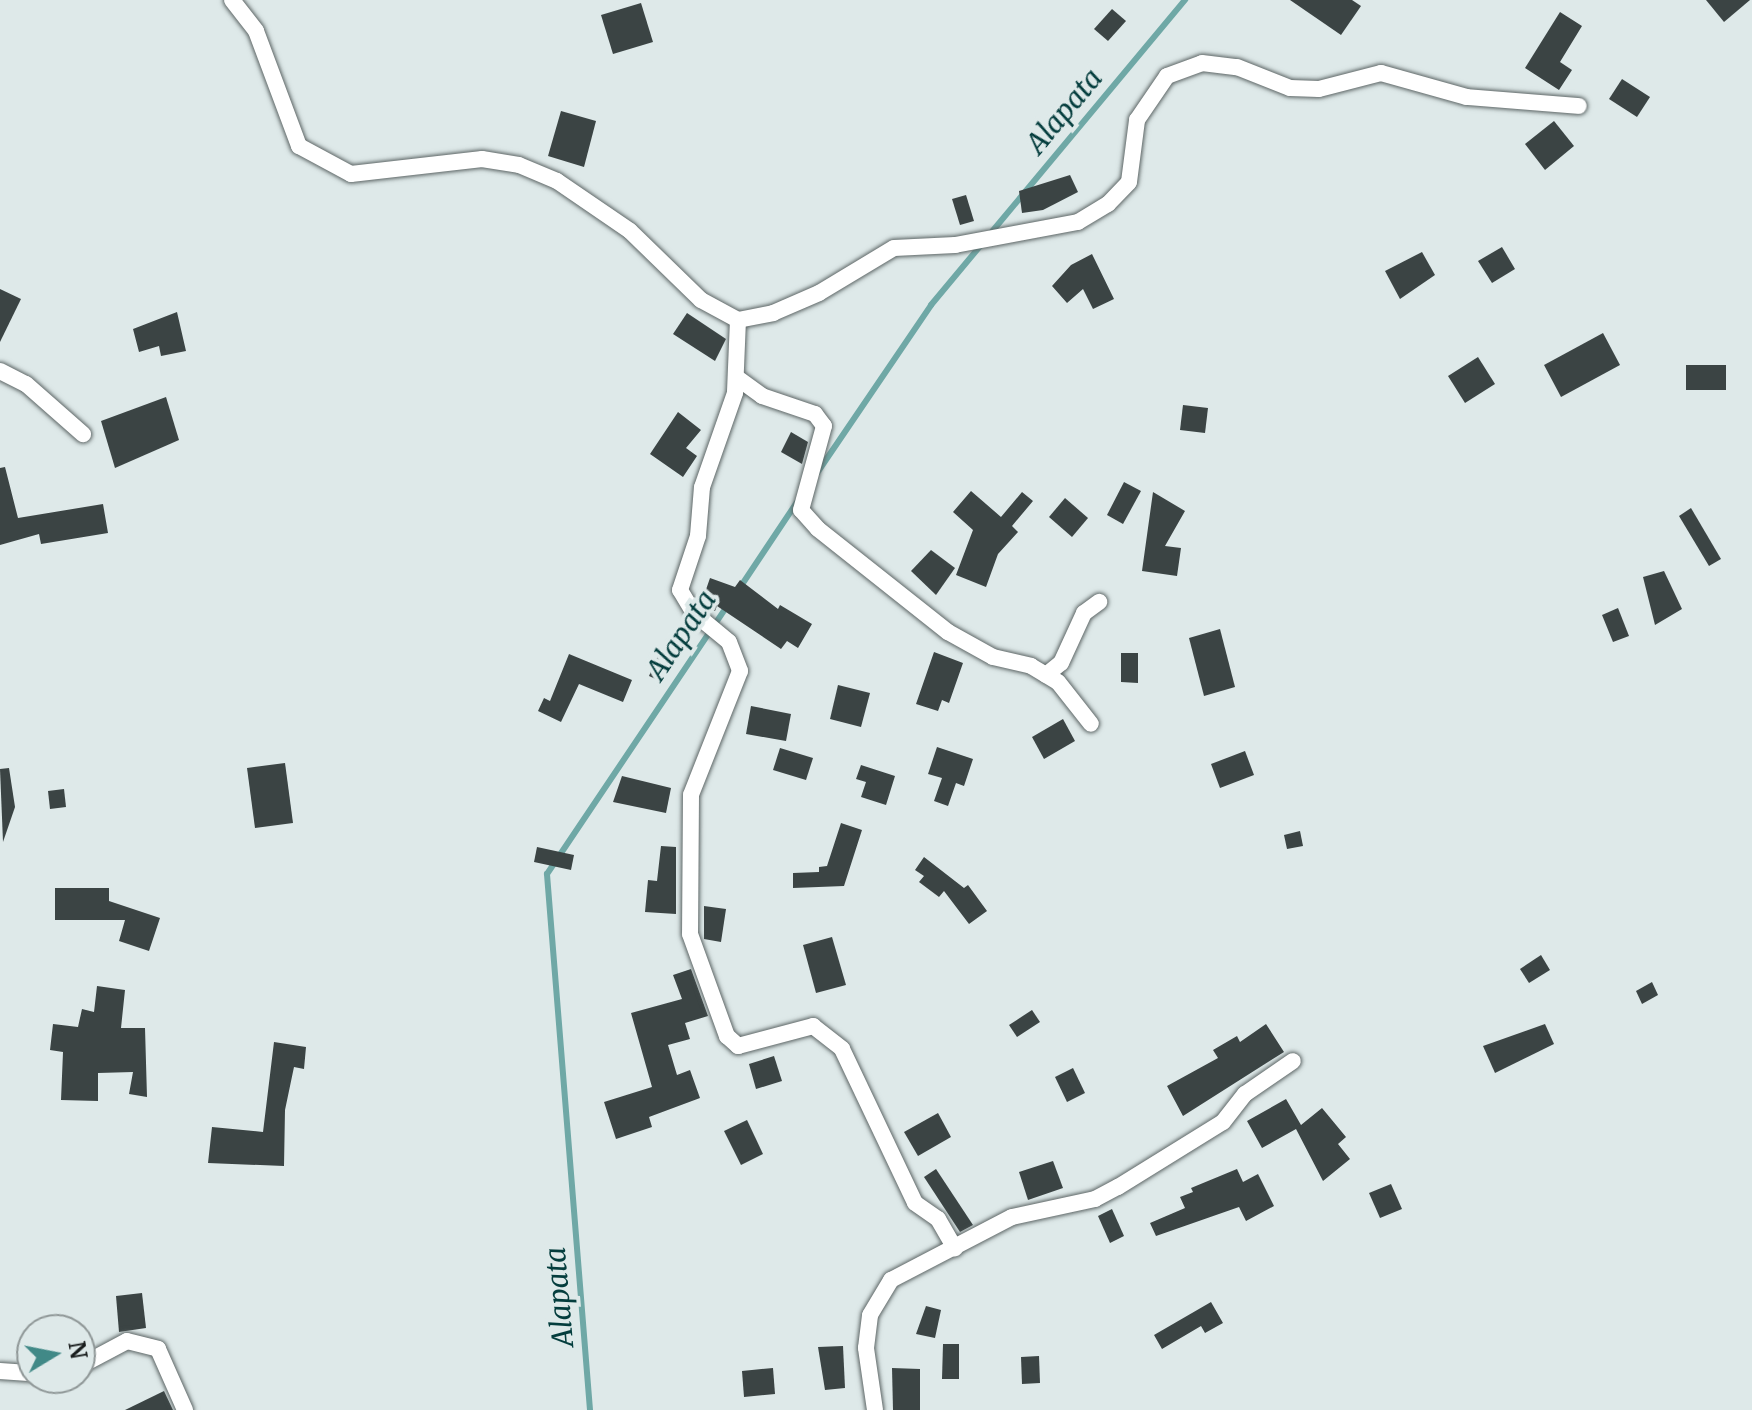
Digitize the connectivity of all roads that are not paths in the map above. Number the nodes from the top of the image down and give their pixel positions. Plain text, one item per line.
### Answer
1 (232, 0) edge
2 (1579, 106) dead end
3 (738, 320) junction
4 (0, 371) edge
5 (736, 377) junction
6 (83, 434) dead end
7 (1099, 602) dead end
8 (1046, 675) junction
9 (1091, 724) dead end
10 (1293, 1061) dead end
11 (955, 1248) junction
12 (96, 1357) edge
13 (185, 1410) edge
14 (875, 1410) edge

1 - 3 street
2 - 3 street
3 - 5 street
4 - 6 street
5 - 8 street
5 - 11 street
7 - 8 street
8 - 9 street
10 - 11 street
11 - 14 street
12 - 13 street

